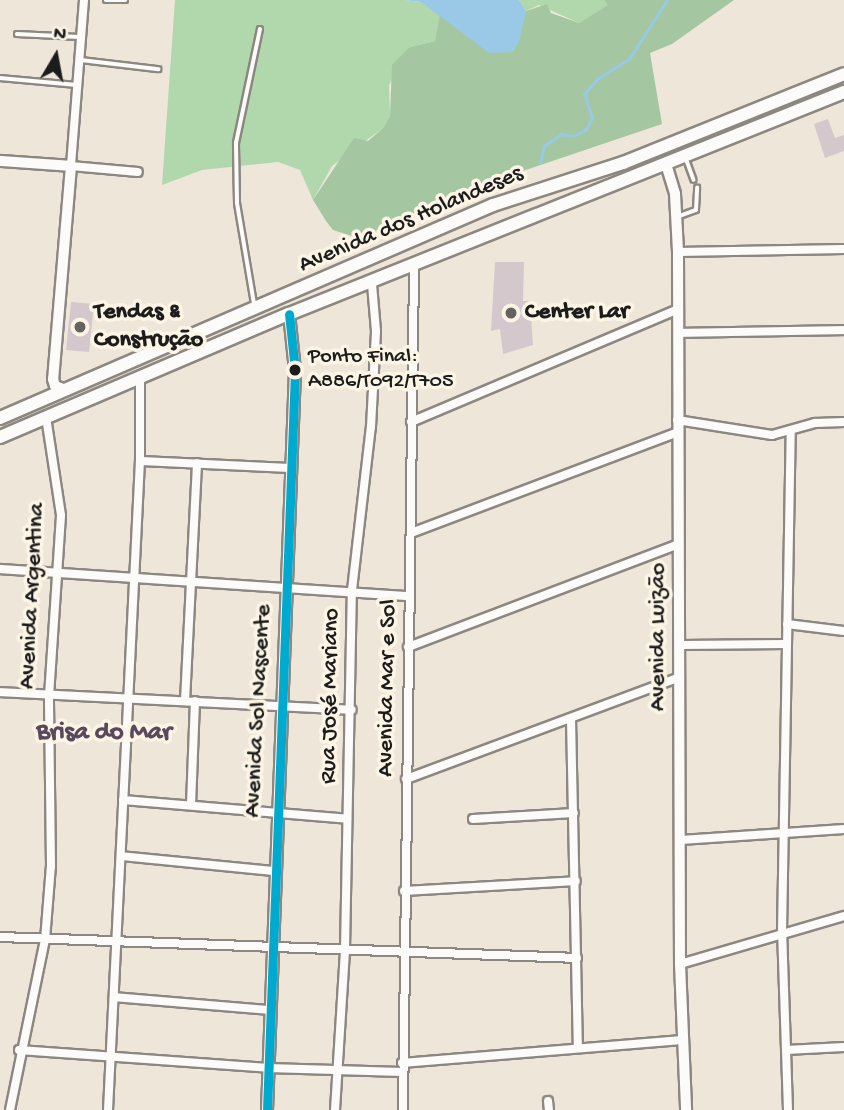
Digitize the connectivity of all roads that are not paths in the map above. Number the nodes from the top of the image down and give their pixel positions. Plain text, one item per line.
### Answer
1 (85, 0) edge
2 (106, 0) edge
3 (125, 0) edge
4 (260, 29) dead end
5 (18, 34) dead end
6 (81, 38) junction
7 (79, 60) junction
8 (158, 69) dead end
9 (844, 74) edge
10 (0, 78) edge
11 (77, 85) junction
12 (844, 92) edge
13 (686, 156) junction
14 (0, 161) edge
15 (666, 164) junction
16 (71, 166) junction
17 (138, 172) dead end
18 (694, 180) dead end
19 (697, 188) dead end
20 (677, 217) junction
21 (844, 249) edge
22 (678, 252) junction
23 (414, 268) junction
24 (372, 284) junction
25 (256, 309) junction
26 (679, 309) junction
27 (289, 314) junction
28 (844, 330) edge
29 (678, 333) junction
30 (140, 377) junction
31 (66, 390) junction
32 (46, 417) junction
33 (0, 418) edge
34 (411, 422) junction
35 (844, 422) edge
36 (678, 426) junction
37 (790, 433) junction
38 (0, 437) edge
39 (140, 461) junction
40 (197, 463) junction
41 (291, 468) junction
42 (411, 533) junction
43 (680, 544) junction
44 (0, 569) edge
45 (56, 571) junction
46 (134, 578) junction
47 (192, 581) junction
48 (286, 585) junction
49 (352, 590) junction
50 (410, 596) junction
51 (787, 624) junction
52 (844, 631) edge
53 (786, 643) junction
54 (681, 645) junction
55 (408, 647) junction
56 (681, 677) junction
57 (0, 692) edge
58 (49, 696) junction
59 (126, 698) junction
60 (185, 701) junction
61 (195, 701) junction
62 (280, 705) junction
63 (352, 710) junction
64 (571, 719) junction
65 (406, 779) junction
66 (123, 800) junction
67 (191, 805) junction
68 (574, 813) junction
69 (276, 816) junction
70 (347, 819) junction
71 (473, 819) dead end
72 (844, 829) edge
73 (783, 831) junction
74 (681, 840) junction
75 (121, 856) junction
76 (274, 870) junction
77 (576, 881) junction
78 (404, 891) junction
79 (844, 916) edge
80 (782, 932) junction
81 (0, 937) edge
82 (45, 940) junction
83 (118, 943) junction
84 (271, 945) junction
85 (345, 949) junction
86 (403, 952) junction
87 (577, 958) junction
88 (680, 964) junction
89 (114, 997) junction
90 (270, 1010) junction
91 (682, 1040) junction
92 (844, 1047) edge
93 (578, 1048) junction
94 (19, 1050) junction
95 (786, 1050) junction
96 (110, 1055) junction
97 (268, 1068) junction
98 (402, 1068) junction
99 (338, 1072) junction
100 (10, 1110) edge
101 (108, 1110) edge
102 (267, 1110) edge
103 (335, 1110) edge
104 (403, 1110) edge
105 (686, 1110) edge
106 (788, 1110) edge

1 - 6 street
2 - 3 lane
4 - 25 lane
5 - 6 lane
6 - 7 street
7 - 8 lane
7 - 11 street
9 - 25 main road, Avenida dos Holandeses
10 - 11 lane
11 - 16 street
12 - 13 main road, Avenida dos Holandeses
13 - 15 main road, Avenida dos Holandeses
13 - 18 lane
14 - 16 street
15 - 20 street, Avenida Luizão
15 - 23 main road, Avenida dos Holandeses
16 - 17 street
16 - 31 street
19 - 20 lane
20 - 22 street, Avenida Luizão
21 - 22 street
22 - 26 street, Avenida Luizão
23 - 24 main road, Avenida dos Holandeses
23 - 34 street, Avenida Mar e Sol
24 - 27 main road, Avenida dos Holandeses
24 - 49 street, Rua José Mariano
25 - 31 main road, Avenida dos Holandeses
26 - 29 street, Avenida Luizão
26 - 34 street
27 - 30 main road, Avenida dos Holandeses
27 - 41 street, Avenida Sol Nascente
28 - 29 street
29 - 36 street, Avenida Luizão
30 - 32 main road, Avenida dos Holandeses
30 - 39 street
31 - 33 main road, Avenida dos Holandeses
32 - 38 main road, Avenida dos Holandeses
32 - 45 street, Avenida Argentina
34 - 42 street, Avenida Mar e Sol
35 - 37 street
36 - 37 street
36 - 42 street
36 - 43 street, Avenida Luizão
37 - 51 street
39 - 40 street
39 - 46 street
40 - 41 street
40 - 47 street
41 - 48 street, Avenida Sol Nascente
42 - 50 street, Avenida Mar e Sol
43 - 54 street, Avenida Luizão
43 - 55 street
44 - 45 street
45 - 46 street
45 - 58 street, Avenida Argentina
46 - 47 street
46 - 59 street
47 - 48 street
47 - 60 street
48 - 49 street
48 - 62 street, Avenida Sol Nascente
49 - 50 street
49 - 63 street, Rua José Mariano
50 - 55 street, Avenida Mar e Sol
51 - 52 street
51 - 53 street
53 - 54 street
53 - 73 street
54 - 56 street, Avenida Luizão
55 - 65 street, Avenida Mar e Sol
56 - 64 street
56 - 74 street, Avenida Luizão
57 - 58 street
58 - 59 street
58 - 82 street, Avenida Argentina
59 - 60 street
59 - 66 street
60 - 61 street
61 - 62 street
61 - 67 street
62 - 63 street
62 - 69 street, Avenida Sol Nascente
63 - 70 street, Rua José Mariano
64 - 65 street
64 - 68 street
65 - 78 street, Avenida Mar e Sol
66 - 67 street
66 - 75 street
67 - 69 street
68 - 71 street
68 - 77 street
69 - 70 street
69 - 76 street, Avenida Sol Nascente
70 - 85 street, Rua José Mariano
72 - 73 street
73 - 74 street
73 - 80 street
74 - 88 street, Avenida Luizão
75 - 76 street
75 - 83 street
76 - 84 street, Avenida Sol Nascente
77 - 78 street
77 - 87 street
78 - 86 street, Avenida Mar e Sol
79 - 80 street
80 - 88 street
80 - 95 street
81 - 82 street
82 - 83 street
82 - 94 street, Avenida Argentina
83 - 84 street
83 - 89 street
84 - 85 street
84 - 90 street, Avenida Sol Nascente
85 - 86 street
85 - 99 street, Rua José Mariano
86 - 87 street
86 - 98 street, Avenida Mar e Sol
87 - 93 street
88 - 91 street, Avenida Luizão
89 - 90 street
89 - 96 street
90 - 97 street, Avenida Sol Nascente
91 - 93 street
91 - 105 street, Avenida Luizão
92 - 95 street
93 - 98 street
94 - 96 street
94 - 100 street, Avenida Argentina
95 - 106 street
96 - 97 street
96 - 101 street
97 - 99 street
97 - 102 street, Avenida Sol Nascente
98 - 99 street
98 - 104 street, Avenida Mar e Sol
99 - 103 street, Rua José Mariano

